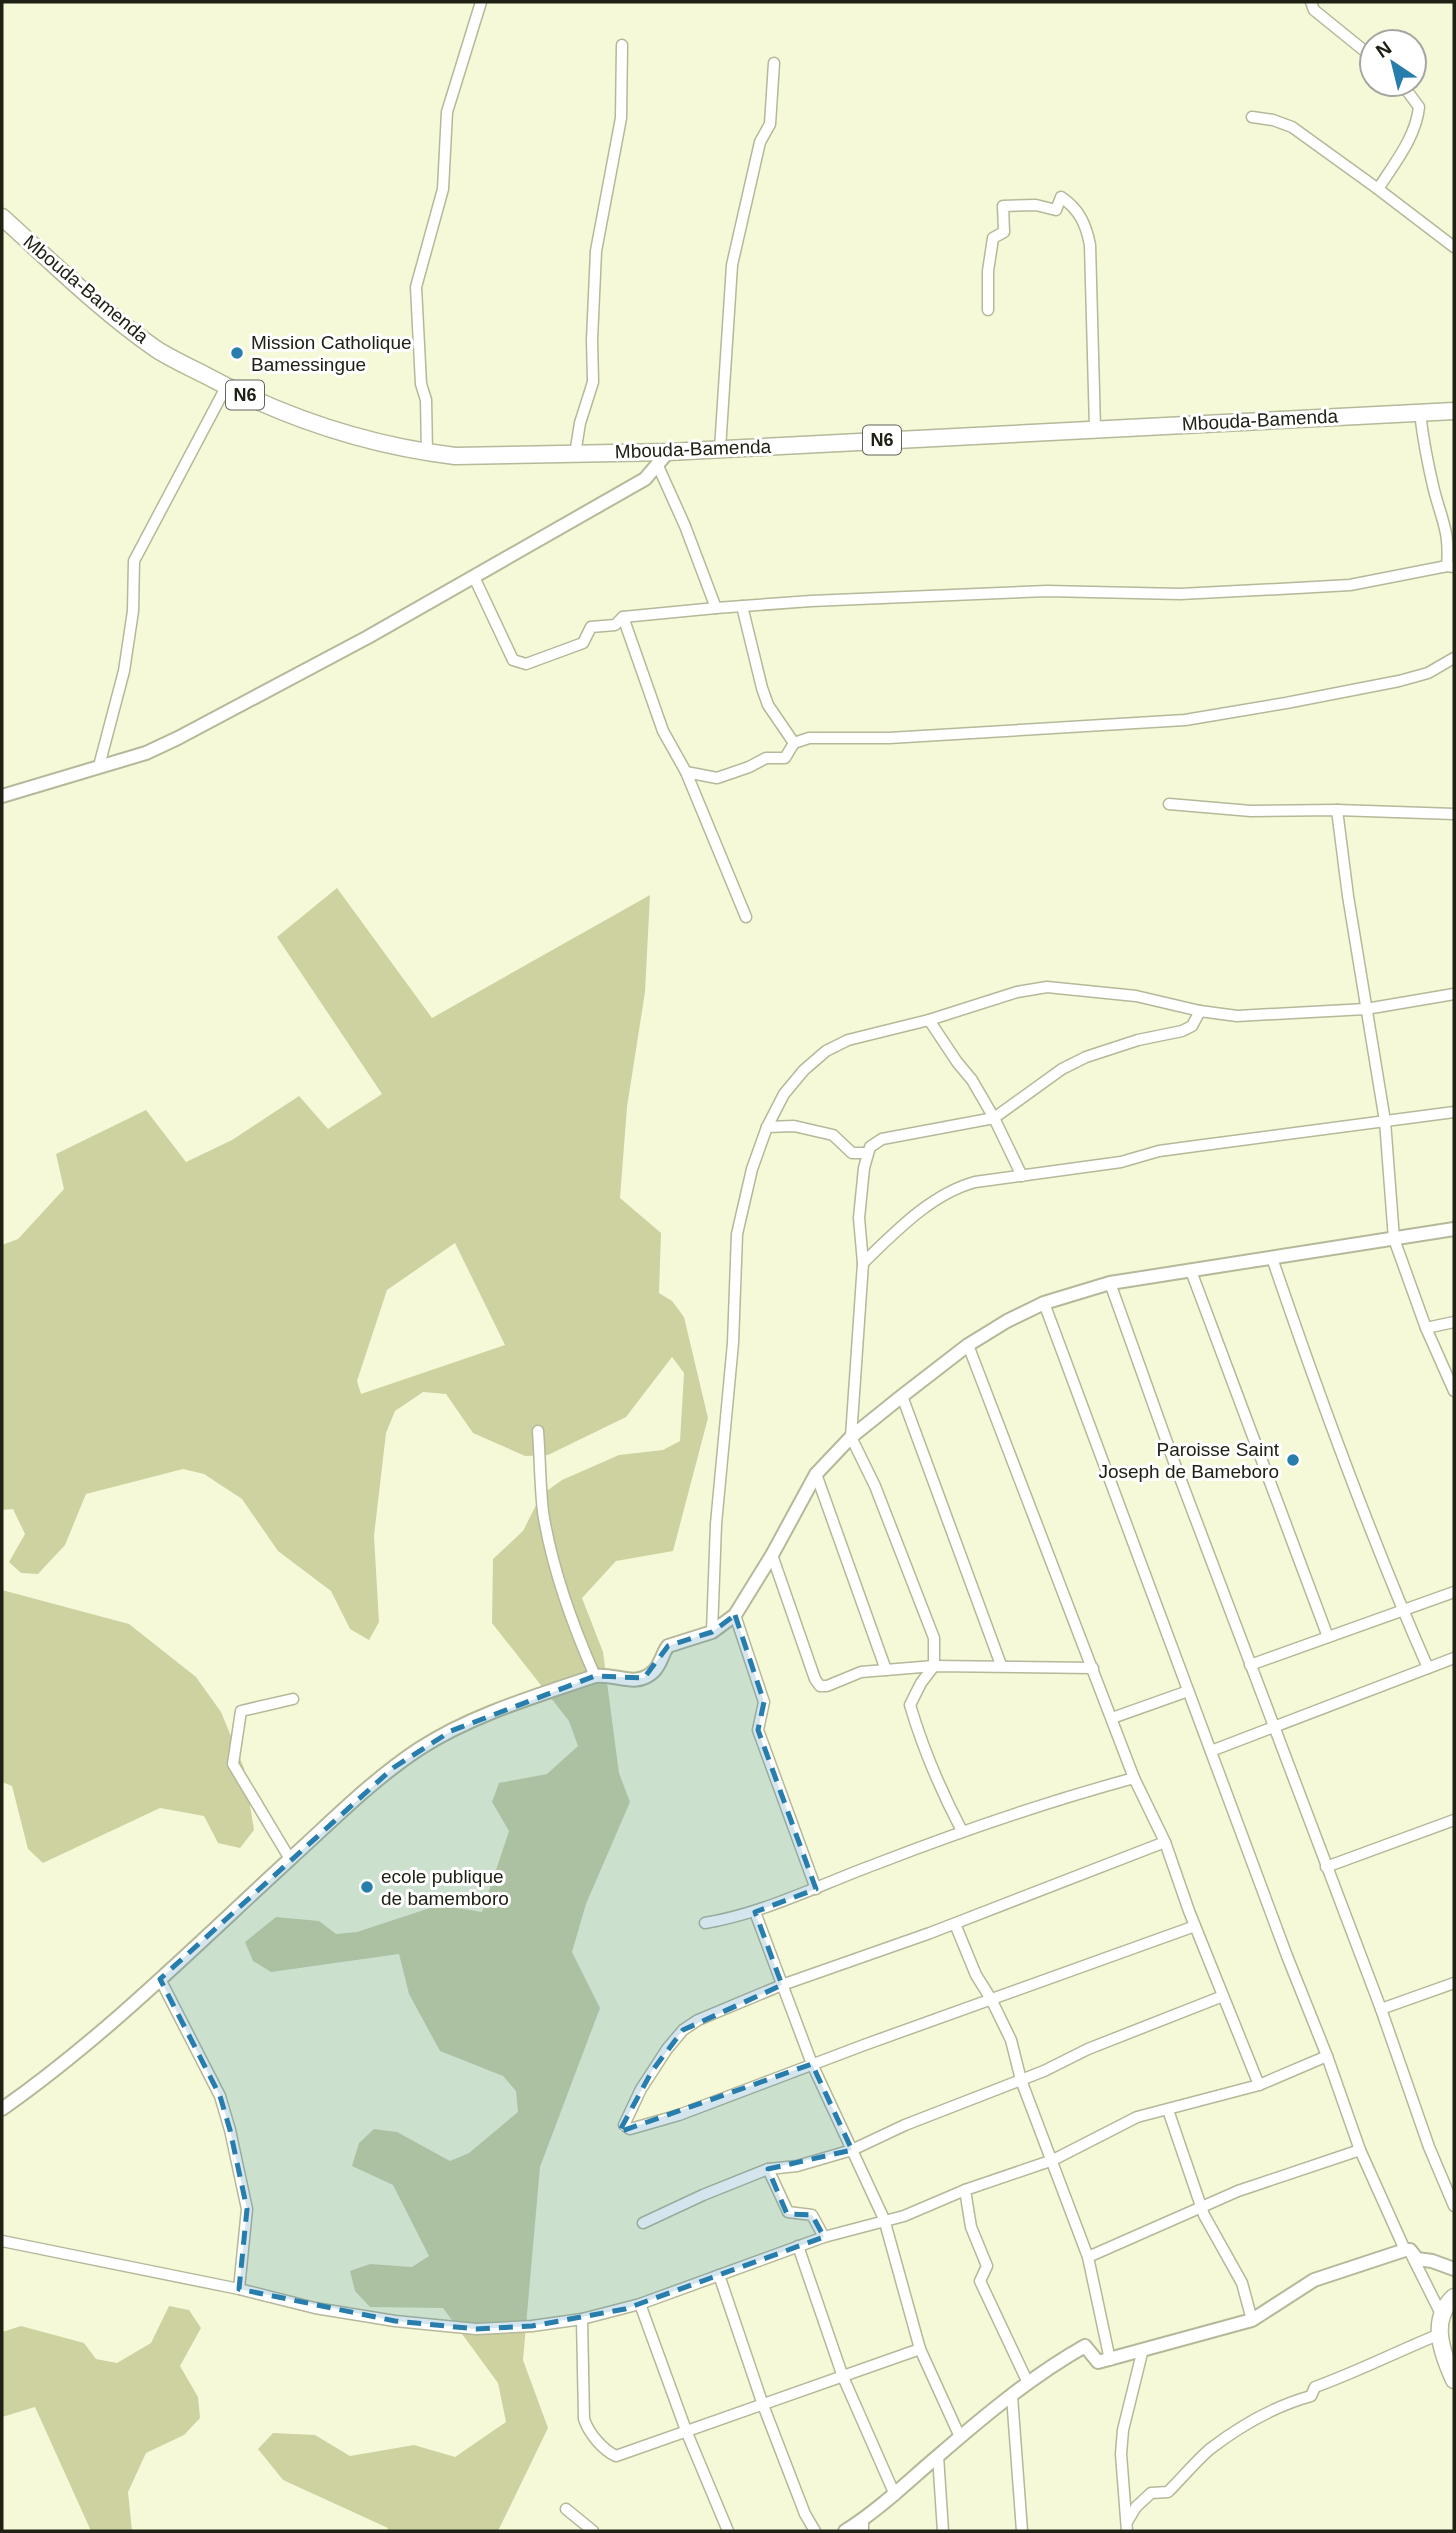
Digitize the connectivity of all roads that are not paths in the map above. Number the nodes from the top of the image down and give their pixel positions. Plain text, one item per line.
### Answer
1 (481, 2) edge
2 (1311, 2) edge
3 (622, 45) dead end
4 (1358, 46) edge
5 (774, 63) dead end
6 (1412, 98) edge
7 (1252, 117) dead end
8 (1378, 189) junction
9 (2, 217) edge
10 (1454, 247) edge
11 (988, 310) dead end
12 (226, 387) junction
13 (1454, 411) edge
14 (1420, 413) junction
15 (1095, 428) junction
16 (720, 449) junction
17 (668, 452) junction
18 (427, 453) junction
19 (575, 454) junction
20 (658, 466) junction
21 (1450, 567) edge
22 (474, 577) junction
23 (742, 606) junction
24 (716, 608) junction
25 (623, 617) junction
26 (1454, 658) edge
27 (794, 743) junction
28 (99, 766) junction
29 (686, 772) junction
30 (2, 796) edge
31 (1169, 804) dead end
32 (1338, 810) junction
33 (1454, 814) edge
34 (746, 916) dead end
35 (1454, 994) edge
36 (1366, 1009) junction
37 (1200, 1012) junction
38 (929, 1020) junction
39 (1454, 1112) edge
40 (995, 1118) junction
41 (1385, 1121) junction
42 (767, 1127) junction
43 (867, 1153) junction
44 (1022, 1176) junction
45 (1454, 1229) edge
46 (1394, 1238) junction
47 (1272, 1258) junction
48 (863, 1263) junction
49 (1191, 1271) junction
50 (1110, 1283) junction
51 (1044, 1303) junction
52 (1454, 1322) edge
53 (1426, 1328) junction
54 (968, 1345) junction
55 (1454, 1391) edge
56 (902, 1396) junction
57 (538, 1431) dead end
58 (851, 1437) junction
59 (816, 1474) junction
60 (772, 1555) junction
61 (1454, 1592) edge
62 (1403, 1611) junction
63 (735, 1615) junction
64 (712, 1632) junction
65 (1328, 1637) junction
66 (1454, 1658) edge
67 (1001, 1665) junction
68 (1250, 1665) junction
69 (934, 1666) junction
70 (1093, 1668) junction
71 (1427, 1668) junction
72 (886, 1670) junction
73 (595, 1676) junction
74 (1188, 1691) junction
75 (293, 1699) dead end
76 (1112, 1718) junction
77 (1274, 1727) junction
78 (1210, 1751) junction
79 (1134, 1778) junction
80 (1454, 1820) edge
81 (962, 1831) junction
82 (1164, 1842) junction
83 (290, 1859) junction
84 (1326, 1867) junction
85 (816, 1889) junction
86 (755, 1912) junction
87 (705, 1923) dead end
88 (955, 1924) junction
89 (1195, 1926) junction
90 (160, 1979) junction
91 (1454, 1983) edge
92 (782, 1985) junction
93 (1223, 1996) junction
94 (991, 1998) junction
95 (1381, 2009) junction
96 (1327, 2056) junction
97 (812, 2064) junction
98 (1021, 2080) junction
99 (1259, 2085) junction
100 (2, 2109) edge
101 (1168, 2109) junction
102 (852, 2150) junction
103 (1360, 2150) junction
104 (1053, 2160) junction
105 (768, 2169) junction
106 (1451, 2189) edge
107 (965, 2190) junction
108 (1454, 2206) edge
109 (1202, 2207) junction
110 (884, 2219) junction
111 (643, 2222) dead end
112 (824, 2237) junction
113 (2, 2241) edge
114 (798, 2246) junction
115 (1407, 2250) junction
116 (1088, 2257) junction
117 (1454, 2269) edge
118 (719, 2275) junction
119 (239, 2289) junction
120 (1454, 2297) edge
121 (640, 2304) junction
122 (1442, 2316) junction
123 (582, 2319) junction
124 (1252, 2320) junction
125 (1440, 2334) junction
126 (920, 2349) junction
127 (1143, 2349) junction
128 (1111, 2360) junction
129 (843, 2377) junction
130 (1454, 2380) edge
131 (1028, 2383) junction
132 (1012, 2396) junction
133 (763, 2405) junction
134 (687, 2433) junction
135 (960, 2438) junction
136 (938, 2456) junction
137 (895, 2495) junction
138 (566, 2509) dead end
139 (863, 2526) edge
140 (1127, 2526) edge
141 (593, 2531) edge
142 (728, 2531) edge
143 (815, 2531) edge
144 (845, 2531) edge
145 (943, 2531) edge
146 (1022, 2531) edge

1 - 18 street
2 - 4 street
3 - 19 street
5 - 16 street
6 - 8 street
7 - 8 street
8 - 10 street
9 - 12 main road, Mbouda-Bamenda / N6
11 - 15 street
12 - 18 main road, Mbouda-Bamenda / N6
12 - 28 street
13 - 14 main road, Mbouda-Bamenda / N6
14 - 15 main road, Mbouda-Bamenda / N6
14 - 21 street
15 - 16 main road, Mbouda-Bamenda / N6
16 - 17 main road, Mbouda-Bamenda / N6
17 - 19 main road, Mbouda-Bamenda / N6
17 - 20 street
18 - 19 main road, Mbouda-Bamenda / N6
20 - 22 street
20 - 24 street
21 - 23 street
22 - 25 street
22 - 28 street
23 - 24 street
23 - 27 street
24 - 25 street
25 - 29 street
26 - 27 street
27 - 29 street
28 - 30 street
29 - 34 street
31 - 32 street
32 - 33 street
32 - 36 street
35 - 36 street
36 - 37 street
36 - 41 street
37 - 38 street
37 - 40 street
38 - 40 street
38 - 42 street
39 - 41 street
40 - 43 street
40 - 44 street
41 - 44 street
41 - 46 street
42 - 43 street
42 - 64 street
43 - 48 street
44 - 48 street
45 - 46 street
46 - 47 street
46 - 53 street
47 - 49 street
47 - 62 street
48 - 58 street
49 - 50 street
49 - 65 street
50 - 51 street
50 - 68 street
51 - 54 street
51 - 74 street
52 - 53 street
53 - 55 street
54 - 56 street
54 - 70 street
56 - 58 street
56 - 67 street
57 - 73 street
58 - 59 street
58 - 69 street
59 - 60 street
59 - 72 street
60 - 63 street
60 - 72 street
61 - 62 street
62 - 65 street
62 - 71 street
63 - 64 street
63 - 85 street
64 - 73 street
65 - 68 street
66 - 71 street
67 - 69 street
67 - 70 street
68 - 77 street
69 - 72 street
69 - 81 street
70 - 76 street
71 - 77 street
73 - 83 street
74 - 76 street
74 - 78 street
75 - 83 street
76 - 79 street
77 - 78 street
77 - 84 street
78 - 96 street
79 - 81 street
79 - 82 street
80 - 84 street
81 - 85 street
82 - 88 street
82 - 89 street
83 - 90 street
84 - 95 street
85 - 86 street
86 - 87 street
86 - 92 street
88 - 92 street
88 - 94 street
89 - 93 street
89 - 94 street
90 - 100 street
90 - 119 street
91 - 95 street
92 - 97 street
92 - 97 street
93 - 98 street
93 - 99 street
94 - 97 street
94 - 98 street
95 - 106 street
96 - 99 street
96 - 103 street
97 - 102 street
98 - 102 street
98 - 104 street
99 - 101 street
101 - 104 street
101 - 109 street
102 - 105 street
102 - 110 street
103 - 109 street
103 - 115 street
104 - 107 street
104 - 116 street
105 - 111 street
105 - 112 street
106 - 108 street
107 - 110 street
107 - 131 street
109 - 116 street
109 - 124 street
110 - 112 street
110 - 126 street
112 - 114 street
113 - 119 street
114 - 118 street
114 - 129 street
115 - 117 street
115 - 122 street
115 - 124 street
116 - 128 street
118 - 121 street
118 - 133 street
119 - 123 street
120 - 122 main road
121 - 123 street
121 - 134 street
122 - 125 main road
123 - 134 street
124 - 127 street
125 - 130 main road
125 - 140 street
126 - 129 street
126 - 135 street
127 - 128 street
127 - 140 street
128 - 131 street
129 - 133 street
129 - 137 street
131 - 132 street
132 - 135 street
132 - 146 street
133 - 134 street
133 - 143 street
134 - 142 street
135 - 136 street
136 - 137 street
136 - 145 street
137 - 139 street
138 - 141 street
139 - 144 street

